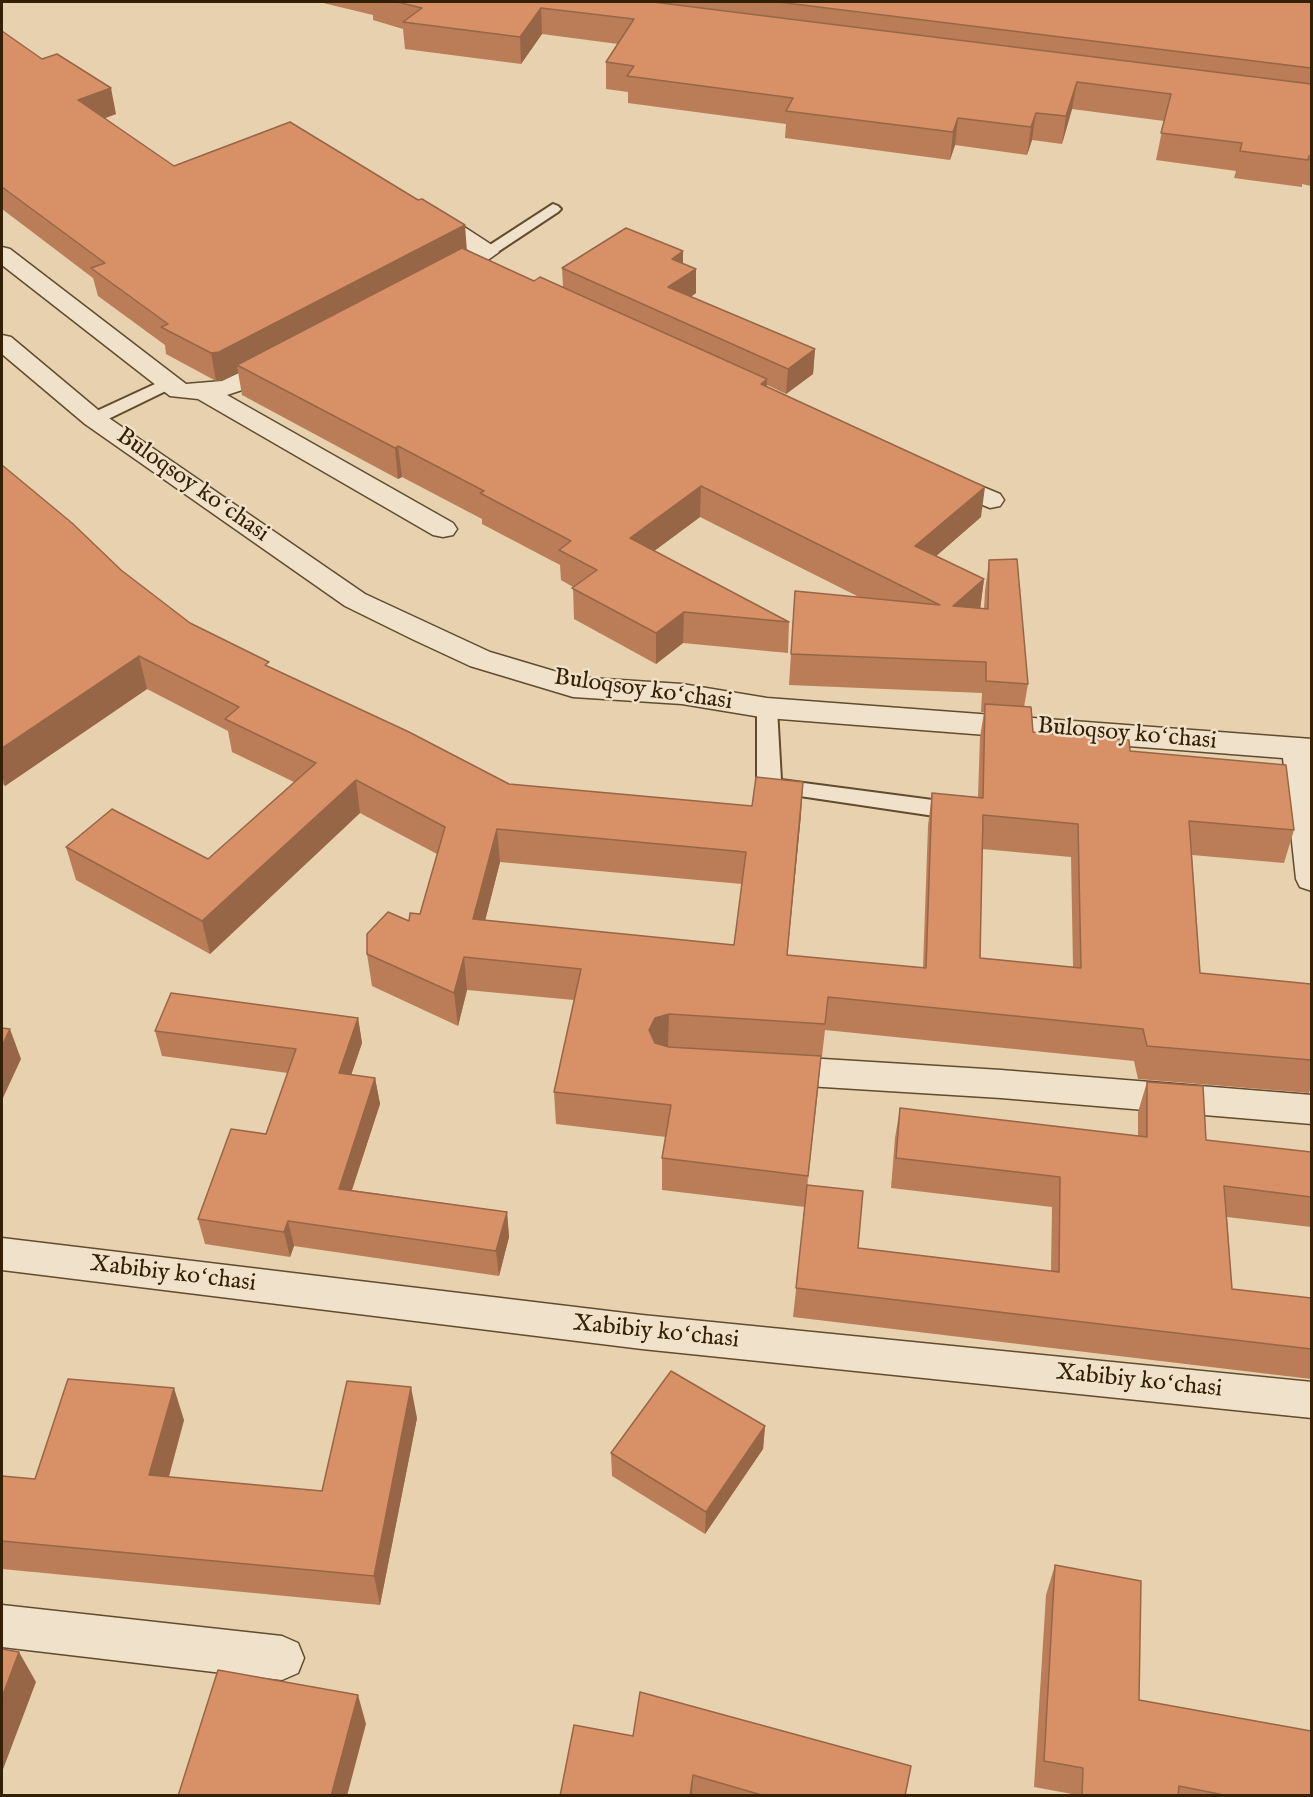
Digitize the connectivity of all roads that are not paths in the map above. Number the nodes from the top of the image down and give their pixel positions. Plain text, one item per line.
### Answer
1 (408, 201) edge
2 (553, 209) dead end
3 (2, 254) edge
4 (475, 265) joint
5 (2, 342) edge
6 (305, 350) edge
7 (168, 383) junction
8 (205, 393) junction
9 (94, 419) junction
10 (925, 470) edge
11 (990, 500) dead end
12 (443, 529) dead end
13 (767, 708) junction
14 (1304, 749) edge
15 (948, 810) edge
16 (1311, 879) edge
17 (740, 1068) edge
18 (1311, 1110) edge
19 (2, 1254) edge
20 (1311, 1400) edge
21 (2, 1626) edge
22 (282, 1658) dead end

1 - 4 street
2 - 4 lane
3 - 7 street
5 - 9 street, Buloqsoy koʻchasi
6 - 8 street
7 - 8 street
7 - 9 lane
8 - 12 street
9 - 13 street, Buloqsoy koʻchasi
10 - 11 street
13 - 14 street, Buloqsoy koʻchasi
13 - 15 lane
14 - 16 street
17 - 18 street
19 - 20 street, Xabibiy koʻchasi
21 - 22 street

